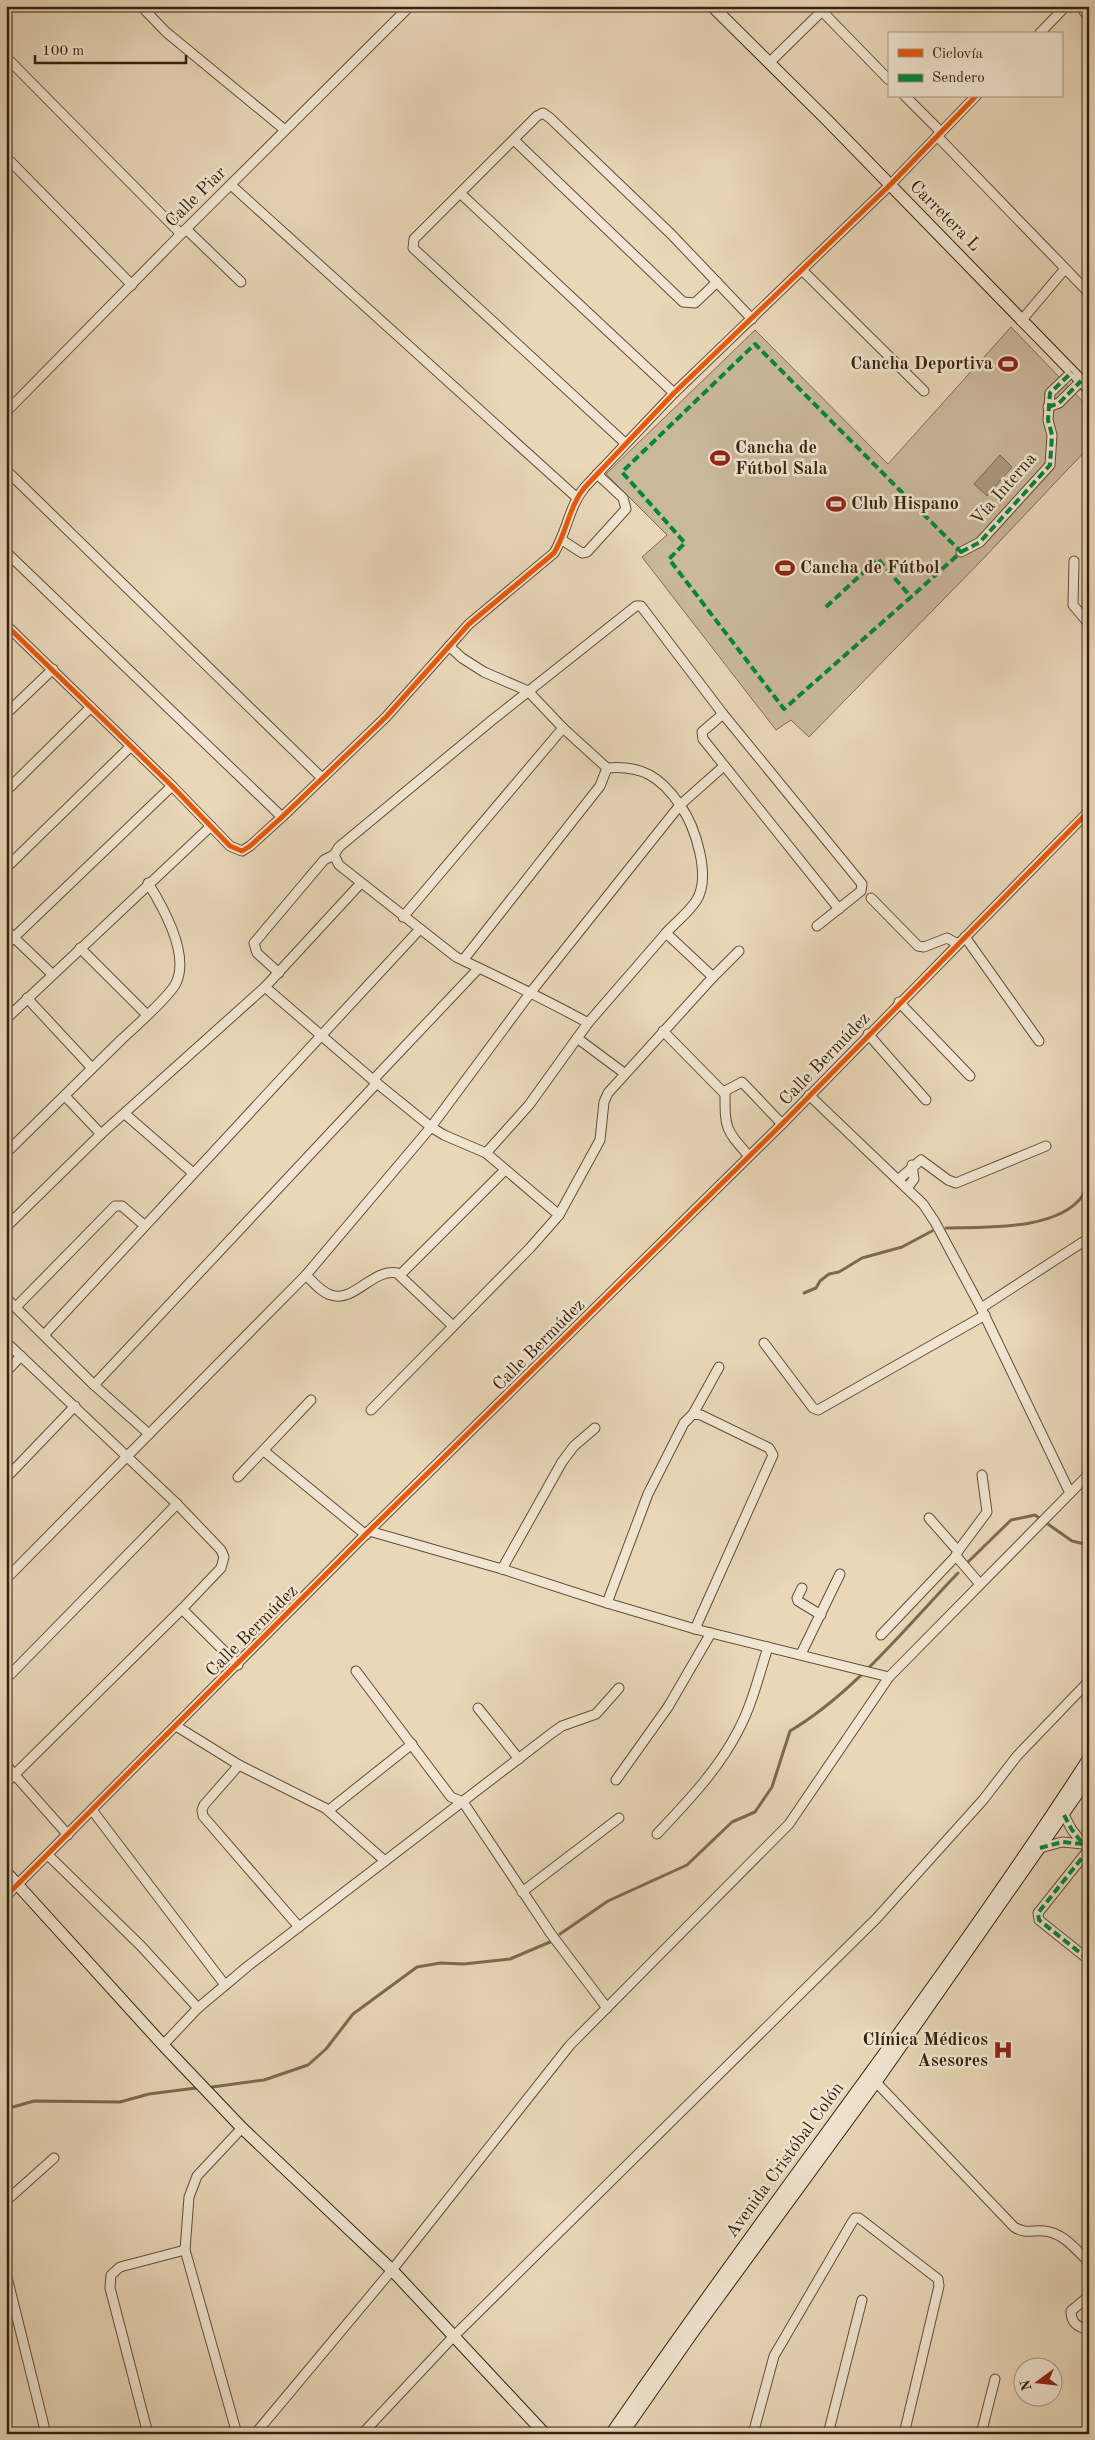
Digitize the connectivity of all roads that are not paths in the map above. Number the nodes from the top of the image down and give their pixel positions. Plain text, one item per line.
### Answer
1 (141, 6) edge
2 (410, 6) edge
3 (712, 6) edge
4 (1066, 6) edge
5 (1080, 6) edge
6 (819, 9) edge
7 (1089, 18) edge
8 (1041, 32) edge
9 (6, 58) edge
10 (769, 63) junction
11 (888, 79) edge
12 (907, 98) edge
13 (974, 98) edge
14 (285, 130) junction
15 (939, 134) junction
16 (514, 140) junction
17 (6, 156) edge
18 (231, 185) junction
19 (890, 186) junction
20 (461, 194) junction
21 (183, 232) junction
22 (802, 270) junction
23 (1064, 270) junction
24 (241, 282) dead end
25 (717, 282) junction
26 (132, 285) junction
27 (1089, 293) edge
28 (752, 319) junction
29 (1021, 321) junction
30 (1072, 372) junction
31 (1085, 385) edge
32 (924, 391) dead end
33 (674, 393) junction
34 (1048, 407) junction
35 (6, 412) edge
36 (625, 443) junction
37 (6, 470) edge
38 (597, 474) junction
39 (576, 497) junction
40 (562, 540) junction
41 (6, 552) edge
42 (961, 552) dead end
43 (1074, 561) dead end
44 (1089, 624) edge
45 (6, 625) edge
46 (449, 646) junction
47 (52, 669) junction
48 (528, 691) junction
49 (91, 707) junction
50 (6, 714) edge
51 (723, 714) junction
52 (563, 728) junction
53 (131, 746) junction
54 (724, 766) junction
55 (607, 768) junction
56 (322, 778) junction
57 (172, 786) junction
58 (6, 791) edge
59 (680, 805) junction
60 (1087, 816) edge
61 (282, 817) junction
62 (211, 826) junction
63 (334, 855) junction
64 (6, 868) edge
65 (148, 883) junction
66 (361, 883) junction
67 (871, 898) dead end
68 (838, 909) junction
69 (403, 917) junction
70 (817, 926) dead end
71 (420, 929) junction
72 (6, 930) edge
73 (666, 933) junction
74 (14, 937) junction
75 (965, 937) junction
76 (958, 944) junction
77 (6, 945) edge
78 (80, 948) junction
79 (739, 951) dead end
80 (464, 959) junction
81 (478, 968) junction
82 (279, 973) junction
83 (52, 974) junction
84 (713, 977) junction
85 (265, 987) junction
86 (531, 992) junction
87 (27, 998) junction
88 (900, 1002) junction
89 (147, 1015) junction
90 (6, 1018) edge
91 (588, 1023) junction
92 (663, 1031) junction
93 (868, 1034) junction
94 (321, 1035) junction
95 (577, 1038) junction
96 (1040, 1041) dead end
97 (92, 1068) junction
98 (624, 1073) junction
99 (970, 1076) dead end
100 (375, 1081) junction
101 (725, 1093) junction
102 (809, 1095) junction
103 (65, 1096) junction
104 (926, 1100) dead end
105 (125, 1114) junction
106 (782, 1124) junction
107 (431, 1127) junction
108 (101, 1134) junction
109 (1046, 1146) dead end
110 (6, 1153) edge
111 (486, 1153) junction
112 (749, 1156) junction
113 (912, 1166) junction
114 (505, 1170) junction
115 (193, 1173) junction
116 (898, 1180) junction
117 (907, 1188) junction
118 (559, 1215) junction
119 (144, 1225) junction
120 (6, 1227) edge
121 (1089, 1238) edge
122 (306, 1275) junction
123 (400, 1275) junction
124 (6, 1298) edge
125 (16, 1307) junction
126 (983, 1311) junction
127 (453, 1326) junction
128 (44, 1335) junction
129 (6, 1342) edge
130 (764, 1343) dead end
131 (21, 1356) junction
132 (719, 1367) dead end
133 (6, 1372) edge
134 (94, 1385) junction
135 (311, 1400) dead end
136 (75, 1406) junction
137 (371, 1410) dead end
138 (693, 1414) junction
139 (595, 1428) dead end
140 (149, 1434) junction
141 (264, 1451) junction
142 (126, 1457) junction
143 (1089, 1474) edge
144 (982, 1475) dead end
145 (238, 1477) dead end
146 (6, 1478) edge
147 (1070, 1493) junction
148 (177, 1504) junction
149 (929, 1518) dead end
150 (368, 1533) junction
151 (957, 1554) junction
152 (502, 1569) junction
153 (840, 1574) dead end
154 (6, 1579) edge
155 (980, 1584) junction
156 (802, 1588) dead end
157 (607, 1603) junction
158 (182, 1608) junction
159 (820, 1615) junction
160 (695, 1629) junction
161 (711, 1633) junction
162 (881, 1635) dead end
163 (768, 1647) junction
164 (801, 1654) junction
165 (238, 1665) junction
166 (356, 1671) dead end
167 (889, 1677) junction
168 (6, 1679) edge
169 (1089, 1681) edge
170 (619, 1688) dead end
171 (478, 1708) dead end
172 (176, 1726) junction
173 (412, 1744) junction
174 (1089, 1758) edge
175 (519, 1759) junction
176 (6, 1765) edge
177 (239, 1765) junction
178 (15, 1775) junction
179 (1089, 1777) edge
180 (616, 1780) dead end
181 (6, 1783) edge
182 (463, 1802) junction
183 (92, 1810) junction
184 (329, 1810) junction
185 (1064, 1815) junction
186 (619, 1818) dead end
187 (657, 1834) dead end
188 (68, 1836) junction
189 (1087, 1847) edge
190 (1040, 1848) junction
191 (48, 1855) junction
192 (384, 1862) junction
193 (6, 1872) edge
194 (18, 1884) junction
195 (522, 1892) junction
196 (6, 1896) edge
197 (299, 1927) junction
198 (1089, 1960) edge
199 (225, 1985) junction
200 (198, 2008) junction
201 (607, 2008) junction
202 (163, 2045) junction
203 (872, 2079) junction
204 (242, 2128) junction
205 (54, 2158) dead end
206 (6, 2201) edge
207 (185, 2250) junction
208 (1089, 2262) edge
209 (392, 2270) junction
210 (6, 2273) edge
211 (1089, 2296) edge
212 (862, 2300) dead end
213 (1089, 2331) edge
214 (453, 2337) junction
215 (995, 2379) dead end
216 (46, 2434) edge
217 (148, 2434) edge
218 (236, 2434) edge
219 (255, 2434) edge
220 (362, 2434) edge
221 (545, 2434) edge
222 (611, 2434) edge
223 (622, 2434) edge
224 (753, 2434) edge
225 (828, 2434) edge
226 (904, 2434) edge
227 (981, 2434) edge

1 - 14 street
2 - 14 street, Calle Piar
3 - 10 street, Carretera L
4 - 8 street
5 - 7 street
6 - 10 street
6 - 11 street
9 - 21 street
10 - 19 street, Carretera L
12 - 15 street
13 - 15 street
14 - 18 street, Calle Piar
15 - 19 street
15 - 23 street
16 - 20 street
16 - 25 street
16 - 25 street
17 - 26 street
18 - 21 street, Calle Piar
18 - 39 street
19 - 22 street
19 - 29 street, Carretera L
20 - 33 street
20 - 36 street
21 - 24 street
21 - 26 street, Calle Piar
22 - 28 street
22 - 32 street
23 - 27 street
23 - 29 street
25 - 28 street
26 - 35 street, Calle Piar
28 - 33 street
29 - 30 street, Carretera L
30 - 31 street, Carretera L
30 - 34 street
31 - 34 street
33 - 36 street
34 - 42 street, Vía Interna
36 - 38 street
37 - 56 street
38 - 39 street
38 - 40 street
39 - 40 street
40 - 46 street
41 - 61 street
43 - 44 street
45 - 47 street
46 - 48 street
46 - 56 street
47 - 49 street
47 - 50 street
48 - 51 street
48 - 52 street
48 - 63 street
49 - 53 street
49 - 58 street
51 - 54 street
51 - 68 street
52 - 55 street
52 - 69 street
53 - 57 street
53 - 64 street
54 - 59 street
54 - 68 street
55 - 59 street
55 - 80 street
56 - 61 street
57 - 62 street
57 - 74 street
59 - 73 street
59 - 86 street
60 - 75 street, Calle Bermúdez
61 - 62 street
62 - 65 street
63 - 66 street
63 - 82 street
65 - 78 street
65 - 89 street
66 - 69 street
66 - 82 street
67 - 76 street
68 - 70 street
69 - 71 street
71 - 80 street
71 - 94 street
72 - 74 street
73 - 84 street
73 - 91 street
74 - 77 street
74 - 83 street
75 - 76 street, Calle Bermúdez
75 - 96 street
76 - 88 street, Calle Bermúdez
78 - 83 street
78 - 89 street
79 - 84 street
80 - 81 street
81 - 86 street
81 - 100 street
82 - 85 street
83 - 87 street
84 - 92 street
85 - 94 street
85 - 105 street
86 - 91 street
86 - 107 street
87 - 90 street
87 - 97 street
88 - 93 street, Calle Bermúdez
88 - 99 street
89 - 97 street
91 - 95 street
92 - 98 street
92 - 101 street
93 - 102 street, Calle Bermúdez
93 - 104 street
94 - 100 street
94 - 115 street
95 - 98 street
95 - 111 street
97 - 103 street
98 - 118 street
100 - 107 street
100 - 134 street
101 - 106 street
101 - 112 street
102 - 106 street, Calle Bermúdez
102 - 116 street
103 - 108 street
103 - 110 street
105 - 108 street
105 - 115 street
106 - 112 street, Calle Bermúdez
107 - 111 street
107 - 122 street
108 - 120 street
109 - 113 street
111 - 114 street
112 - 150 street, Calle Bermúdez
113 - 116 street
113 - 117 street
114 - 118 street
114 - 123 street
115 - 119 street
116 - 117 street
117 - 126 street
118 - 127 street
119 - 125 street
119 - 128 street
121 - 126 street
122 - 123 street
122 - 140 street
123 - 127 street
124 - 125 street
125 - 128 street
126 - 130 street
126 - 147 street
127 - 137 street
128 - 134 street
129 - 131 street
131 - 133 street
131 - 136 street
132 - 138 street
134 - 140 street
135 - 141 street
136 - 142 street
136 - 146 street
138 - 157 street
138 - 160 street
139 - 152 street
140 - 142 street
141 - 145 street
141 - 150 street
142 - 148 street
142 - 154 street
143 - 147 street
144 - 151 street
147 - 155 street
148 - 158 street
148 - 168 street
149 - 151 street
150 - 152 street
150 - 165 street, Calle Bermúdez
151 - 155 street
151 - 162 street
152 - 157 street
153 - 159 street
155 - 167 street
156 - 159 street
157 - 160 street
158 - 165 street
158 - 178 street
159 - 164 street
160 - 161 street
161 - 163 street
161 - 180 street
163 - 164 street
163 - 187 street
164 - 167 street
165 - 172 street, Calle Bermúdez
166 - 173 street
167 - 201 street
169 - 214 street
170 - 175 street
171 - 175 street
172 - 177 street
172 - 183 street, Calle Bermúdez
173 - 182 street
173 - 184 street
174 - 203 street, Avenida Cristóbal Colón
175 - 182 street
176 - 178 street
177 - 184 street
177 - 197 street
178 - 181 street
178 - 188 street
179 - 185 street, Avenida Cristóbal Colón
182 - 192 street
182 - 195 street
183 - 188 street, Calle Bermúdez
183 - 199 street
184 - 192 street
185 - 189 street
185 - 190 street, Avenida Cristóbal Colón
186 - 195 street
188 - 191 street, Calle Bermúdez
189 - 190 street
189 - 198 street
190 - 203 street, Avenida Cristóbal Colón
191 - 194 street, Calle Bermúdez
191 - 200 street
192 - 197 street
193 - 194 street
194 - 196 street, Calle Bermúdez
194 - 202 street
195 - 201 street
197 - 199 street
199 - 200 street
200 - 202 street
201 - 209 street
202 - 204 street
203 - 208 street
203 - 222 street, Avenida Cristóbal Colón
203 - 223 street, Avenida Cristóbal Colón
204 - 207 street
204 - 209 street
205 - 206 street
207 - 217 street
207 - 218 street
209 - 214 street
209 - 219 street
210 - 216 street
211 - 213 street
212 - 225 street
214 - 220 street
214 - 221 street
215 - 227 street
224 - 226 street

